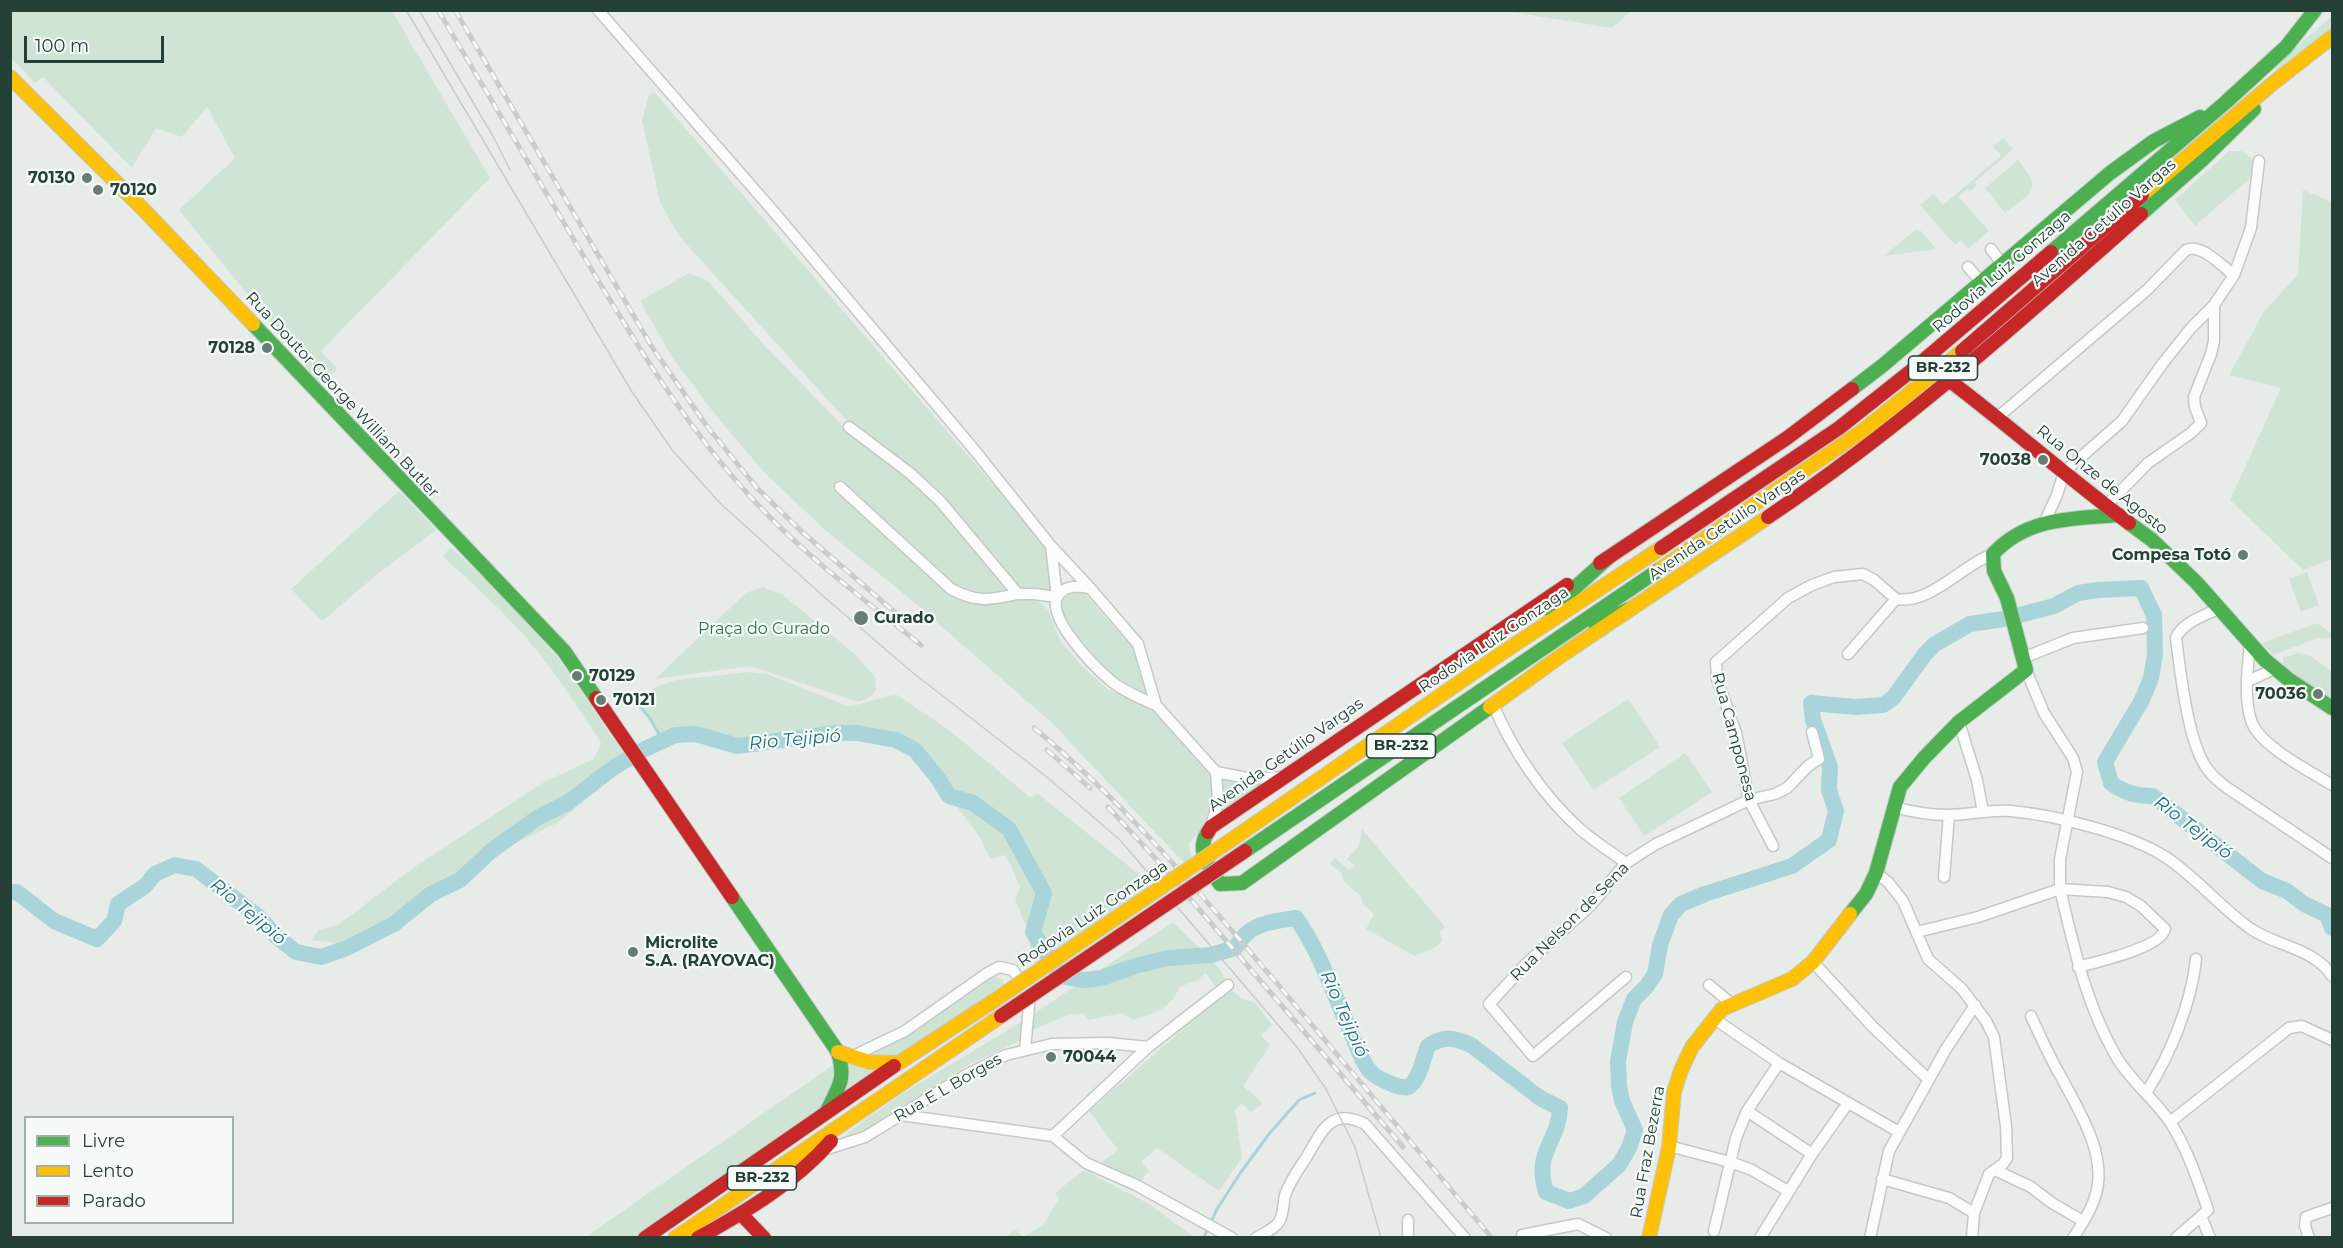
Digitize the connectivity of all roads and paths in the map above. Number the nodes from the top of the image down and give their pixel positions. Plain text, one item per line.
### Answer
1 (598, 10) edge
2 (2315, 10) edge
3 (2332, 37) edge
4 (2302, 60) junction
5 (10, 77) edge
6 (2219, 107) junction
7 (2259, 161) dead end
8 (1991, 249) dead end
9 (2002, 264) junction
10 (1968, 267) dead end
11 (2234, 275) junction
12 (1981, 282) junction
13 (2214, 304) junction
14 (1950, 381) junction
15 (1998, 417) junction
16 (849, 427) dead end
17 (2064, 472) junction
18 (840, 487) dead end
19 (2106, 506) junction
20 (2119, 515) junction
21 (2044, 523) junction
22 (1051, 546) junction
23 (1993, 554) junction
24 (1608, 558) junction
25 (1090, 588) junction
26 (1018, 594) junction
27 (1057, 597) junction
28 (1896, 599) junction
29 (1632, 608) junction
30 (2220, 608) junction
31 (2143, 628) dead end
32 (1557, 640) junction
33 (2250, 643) junction
34 (1502, 653) junction
35 (1848, 654) dead end
36 (2024, 664) junction
37 (2274, 669) junction
38 (2248, 681) junction
39 (1492, 704) junction
40 (1156, 705) junction
41 (2332, 708) edge
42 (1959, 722) junction
43 (1812, 732) dead end
44 (1216, 772) junction
45 (1285, 777) junction
46 (2332, 785) edge
47 (1749, 800) junction
48 (1894, 807) junction
49 (1983, 812) junction
50 (1949, 815) junction
51 (2066, 821) junction
52 (1211, 827) junction
53 (1773, 846) dead end
54 (2332, 858) edge
55 (1626, 863) junction
56 (1876, 873) junction
57 (1944, 878) dead end
58 (2060, 889) junction
59 (1917, 932) junction
60 (2196, 959) dead end
61 (1813, 962) junction
62 (2078, 967) junction
63 (2332, 976) edge
64 (1626, 977) dead end
65 (1710, 985) dead end
66 (1228, 986) dead end
67 (1732, 1004) junction
68 (1975, 1005) junction
69 (2031, 1016) dead end
70 (1713, 1018) junction
71 (2332, 1041) edge
72 (1148, 1047) junction
73 (1025, 1049) junction
74 (838, 1052) junction
75 (851, 1057) junction
76 (899, 1063) junction
77 (1779, 1063) junction
78 (1929, 1080) junction
79 (2146, 1093) junction
80 (1848, 1103) junction
81 (1747, 1111) junction
82 (825, 1115) junction
83 (901, 1115) junction
84 (849, 1118) junction
85 (2170, 1122) junction
86 (1899, 1132) junction
87 (1053, 1136) junction
88 (1669, 1146) junction
89 (824, 1150) junction
90 (1812, 1154) junction
91 (1730, 1162) junction
92 (1995, 1170) junction
93 (1882, 1179) junction
94 (1788, 1191) junction
95 (2332, 1208) edge
96 (1974, 1213) junction
97 (2205, 1213) junction
98 (741, 1214) junction
99 (1408, 1220) dead end
100 (2083, 1221) junction
101 (1714, 1231) dead end
102 (1522, 1234) dead end
103 (1762, 1237) edge
104 (645, 1238) edge
105 (675, 1238) edge
106 (698, 1238) edge
107 (764, 1238) edge
108 (1232, 1238) edge
109 (1256, 1238) edge
110 (1408, 1238) edge
111 (1465, 1238) edge
112 (1606, 1238) edge
113 (1649, 1238) edge
114 (1870, 1238) edge
115 (1972, 1238) edge
116 (2073, 1238) edge
117 (2175, 1238) edge
118 (2210, 1238) edge
119 (2310, 1238) edge

1 - 22 street
2 - 6 main road, Rodovia Luiz Gonzaga / BR-232
3 - 4 main road, Rodovia Luiz Gonzaga / BR-232
4 - 14 main road, Avenida Getúlio Vargas
4 - 32 main road, Rodovia Luiz Gonzaga / BR-232
5 - 74 main road, Rua Doutor George William Butler
6 - 9 main road, Avenida Getúlio Vargas
6 - 34 main road, Rodovia Luiz Gonzaga / BR-232
7 - 11 street
8 - 9 street
9 - 12 main road, Avenida Getúlio Vargas
10 - 12 street
11 - 13 street
11 - 15 street
12 - 24 main road, Avenida Getúlio Vargas
13 - 17 street
13 - 19 street
14 - 15 main road, Rua Onze de Agosto
14 - 29 main road, Avenida Getúlio Vargas
15 - 17 main road, Rua Onze de Agosto
16 - 26 street
17 - 19 main road, Rua Onze de Agosto
17 - 21 street
18 - 26 street
19 - 20 main road, Rua Onze de Agosto
20 - 21 main road
20 - 30 main road, Rua Onze de Agosto
21 - 23 main road
22 - 25 street
22 - 27 street
23 - 28 street
23 - 36 main road
24 - 34 main road
24 - 45 main road, Avenida Getúlio Vargas
25 - 27 street
25 - 40 street
26 - 27 street
27 - 40 street
28 - 35 street
28 - 47 street, Rua Camponesa
29 - 32 main road
29 - 39 main road, Avenida Getúlio Vargas
30 - 33 main road, Rua Onze de Agosto
30 - 54 street
31 - 36 street
32 - 84 main road, Rodovia Luiz Gonzaga / BR-232, bridge
33 - 37 main road, Rua Onze de Agosto
33 - 38 street
34 - 76 main road, Rodovia Luiz Gonzaga / BR-232, bridge
36 - 42 main road, Rua Fraz Bezerra
36 - 51 street
37 - 38 street
37 - 41 main road, Rua Onze de Agosto
38 - 46 street
39 - 52 main road, Avenida Getúlio Vargas
39 - 55 street
40 - 44 street
42 - 48 main road, Rua Fraz Bezerra
42 - 49 street
43 - 47 street, Rua Nelson de Sena
44 - 45 street
44 - 52 street
45 - 52 main road, Avenida Getúlio Vargas
47 - 53 street, Rua Camponesa
47 - 55 street, Rua Nelson de Sena
48 - 50 street
48 - 56 main road, Rua Fraz Bezerra
49 - 50 street
49 - 51 street
50 - 57 street
51 - 58 street
51 - 63 street
55 - 64 street, Rua Nelson de Sena
56 - 59 street
56 - 61 main road, Rua Fraz Bezerra
58 - 59 street
58 - 62 street
58 - 62 street
59 - 68 street
60 - 79 street
61 - 67 main road, Rua Fraz Bezerra
61 - 78 street
62 - 79 street
65 - 67 street
66 - 72 street
67 - 70 main road, Rua Fraz Bezerra
68 - 78 street
68 - 92 street
69 - 100 street
70 - 77 street
70 - 88 main road, Rua Fraz Bezerra
71 - 85 street
72 - 73 street, Rua E L Borges
72 - 87 street
73 - 75 street
73 - 83 street, Rua E L Borges
74 - 75 main road
74 - 82 main road
75 - 76 main road
76 - 82 main road, Rodovia Luiz Gonzaga / BR-232
77 - 80 street
77 - 81 street
78 - 86 street
79 - 85 street
80 - 86 street
80 - 90 street
81 - 90 street
81 - 91 street
82 - 104 main road, Rodovia Luiz Gonzaga / BR-232
83 - 87 street
83 - 89 street, Rua E L Borges
84 - 89 main road
84 - 105 main road, Rodovia Luiz Gonzaga / BR-232
85 - 97 street
86 - 93 street
87 - 108 street
88 - 91 street
88 - 113 main road, Rua Fraz Bezerra
89 - 98 main road
90 - 94 street
91 - 94 street
91 - 101 street
92 - 96 street
92 - 100 street
93 - 96 street
93 - 114 street
94 - 103 street
95 - 119 street
96 - 115 street
97 - 117 street
97 - 118 street
98 - 106 main road
98 - 107 main road
99 - 110 street
100 - 116 street
102 - 112 street
109 - 111 street

